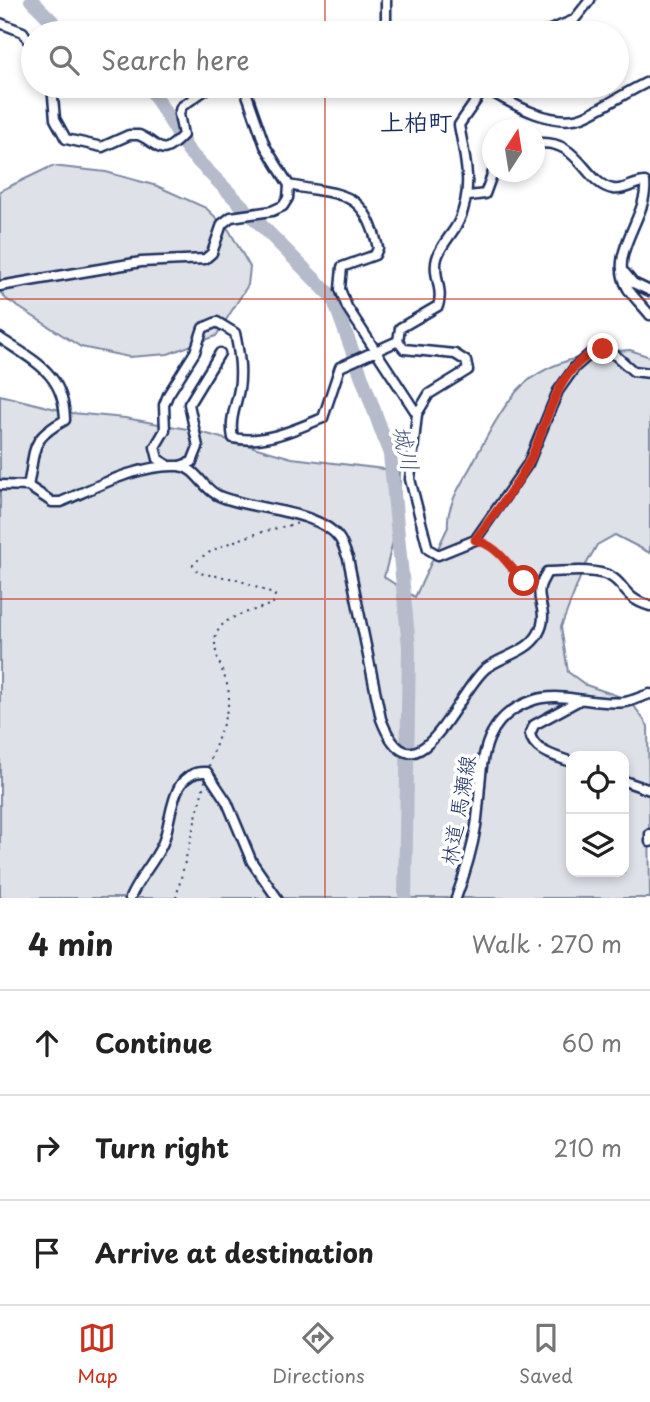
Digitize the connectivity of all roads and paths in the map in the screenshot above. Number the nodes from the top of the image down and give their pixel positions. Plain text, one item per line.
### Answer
1 (386, 0) edge
2 (590, 0) edge
3 (386, 21) edge
4 (572, 21) edge
5 (0, 23) edge
6 (21, 31) edge
7 (650, 81) edge
8 (629, 92) edge
9 (53, 98) edge
10 (194, 98) edge
11 (248, 98) edge
12 (477, 98) edge
13 (504, 98) edge
14 (617, 98) edge
15 (545, 145) edge
16 (489, 182) edge
17 (289, 185) junction
18 (469, 196) junction
19 (622, 268) junction
20 (0, 286) edge
21 (650, 291) edge
22 (650, 315) edge
23 (0, 338) edge
24 (398, 341) junction
25 (376, 349) junction
26 (220, 354) dead end
27 (650, 373) edge
28 (417, 414) junction
29 (180, 466) junction
30 (170, 467) junction
31 (0, 485) edge
32 (29, 486) junction
33 (310, 521) junction
34 (475, 540) junction
35 (539, 589) junction
36 (650, 606) edge
37 (650, 694) edge
38 (580, 700) junction
39 (566, 760) edge
40 (207, 772) junction
41 (629, 783) edge
42 (650, 790) edge
43 (650, 834) edge
44 (650, 842) edge
45 (130, 898) edge
46 (176, 898) edge
47 (277, 898) edge
48 (456, 898) edge

1 - 3 street
2 - 4 street
5 - 6 street
7 - 8 street
9 - 10 street
11 - 17 street
12 - 18 street
13 - 14 street
15 - 19 street
16 - 18 street
17 - 20 street
17 - 25 street
18 - 24 street
19 - 21 street
19 - 22 street
23 - 32 street
24 - 25 street
24 - 28 street
25 - 28 street
25 - 30 street
26 - 29 street
27 - 34 street
28 - 34 street
29 - 30 street
29 - 33 street
30 - 32 street
31 - 32 street
33 - 35 street
33 - 40 path
34 - 35 path
35 - 36 street
37 - 38 street, 林道 馬瀬線
38 - 39 street
38 - 48 street, 林道 馬瀬線
40 - 45 street
40 - 46 path
40 - 47 street
41 - 42 street
43 - 44 street

